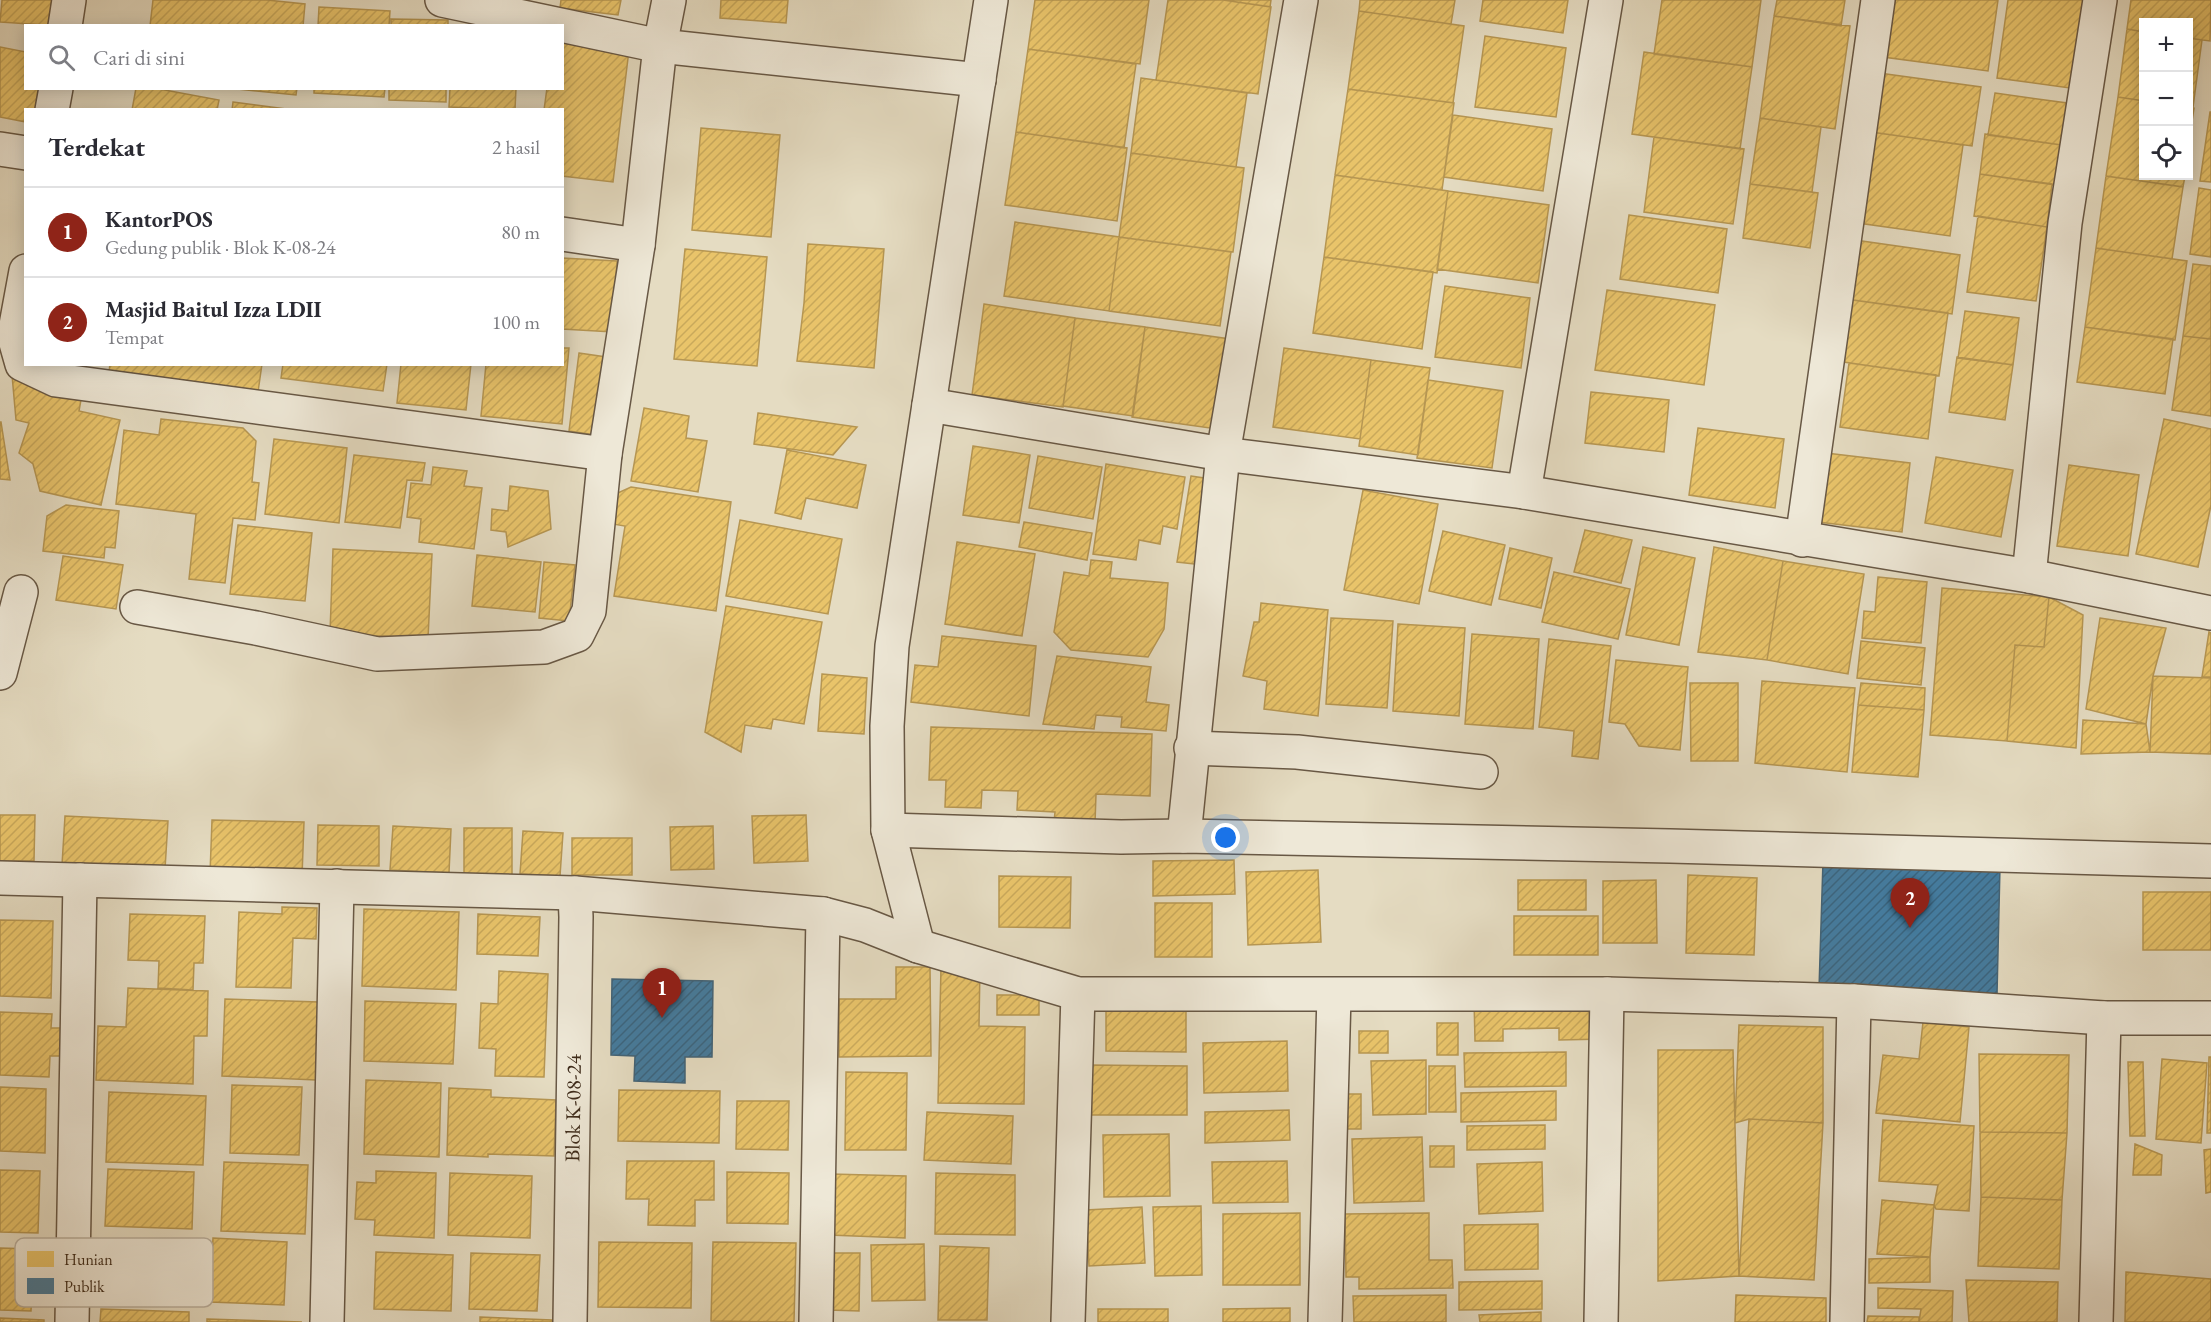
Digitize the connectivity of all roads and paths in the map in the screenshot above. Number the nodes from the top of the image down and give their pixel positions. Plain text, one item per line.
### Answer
1 (69, 0) edge
2 (442, 0) edge
3 (669, 0) edge
4 (991, 0) edge
5 (1301, 0) edge
6 (1606, 0) edge
7 (1878, 0) edge
8 (2100, 0) edge
9 (65, 24) edge
10 (556, 24) edge
11 (564, 26) edge
12 (660, 46) junction
13 (979, 80) junction
14 (56, 90) edge
15 (52, 108) edge
16 (0, 149) edge
17 (24, 153) edge
18 (564, 234) edge
19 (638, 245) junction
20 (24, 283) edge
21 (24, 365) edge
22 (26, 366) edge
23 (929, 405) junction
24 (605, 454) junction
25 (1223, 454) junction
26 (1524, 492) junction
27 (1802, 540) junction
28 (2029, 576) junction
29 (21, 592) dead end
30 (137, 608) dead end
31 (2211, 613) edge
32 (0, 673) edge
33 (1191, 748) junction
34 (1481, 772) dead end
35 (888, 830) junction
36 (1184, 836) junction
37 (2211, 861) edge
38 (0, 878) edge
39 (81, 880) junction
40 (337, 886) junction
41 (575, 893) junction
42 (823, 914) junction
43 (918, 946) junction
44 (1078, 994) junction
45 (1607, 994) junction
46 (1334, 995) junction
47 (1854, 1001) junction
48 (2104, 1018) junction
49 (2211, 1018) edge
50 (74, 1238) edge
51 (72, 1307) edge
52 (72, 1322) edge
53 (327, 1322) edge
54 (570, 1322) edge
55 (816, 1322) edge
56 (1068, 1322) edge
57 (1324, 1322) edge
58 (1601, 1322) edge
59 (1847, 1322) edge
60 (2096, 1322) edge

1 - 9 street
2 - 10 street
3 - 12 street
4 - 13 street
5 - 25 street
6 - 26 street
7 - 27 street
8 - 28 street
11 - 12 street
12 - 13 street
12 - 19 street
13 - 23 street
14 - 15 street
16 - 17 street
18 - 19 street
19 - 24 street
20 - 21 street
22 - 24 street
23 - 25 street
23 - 35 street
24 - 30 street
25 - 26 street
25 - 33 street
26 - 27 street
27 - 28 street
28 - 31 street
29 - 32 street
33 - 34 street
33 - 36 street
35 - 36 street
35 - 43 street
36 - 37 street
38 - 39 street
39 - 40 street
39 - 50 street
40 - 41 street
40 - 53 street
41 - 42 street
41 - 54 street, Blok K-08-24
42 - 43 street
42 - 55 street
43 - 44 street
44 - 46 street
44 - 56 street
45 - 46 street
45 - 47 street
45 - 58 street
46 - 57 street
47 - 48 street
47 - 59 street
48 - 49 street
48 - 60 street
51 - 52 street

